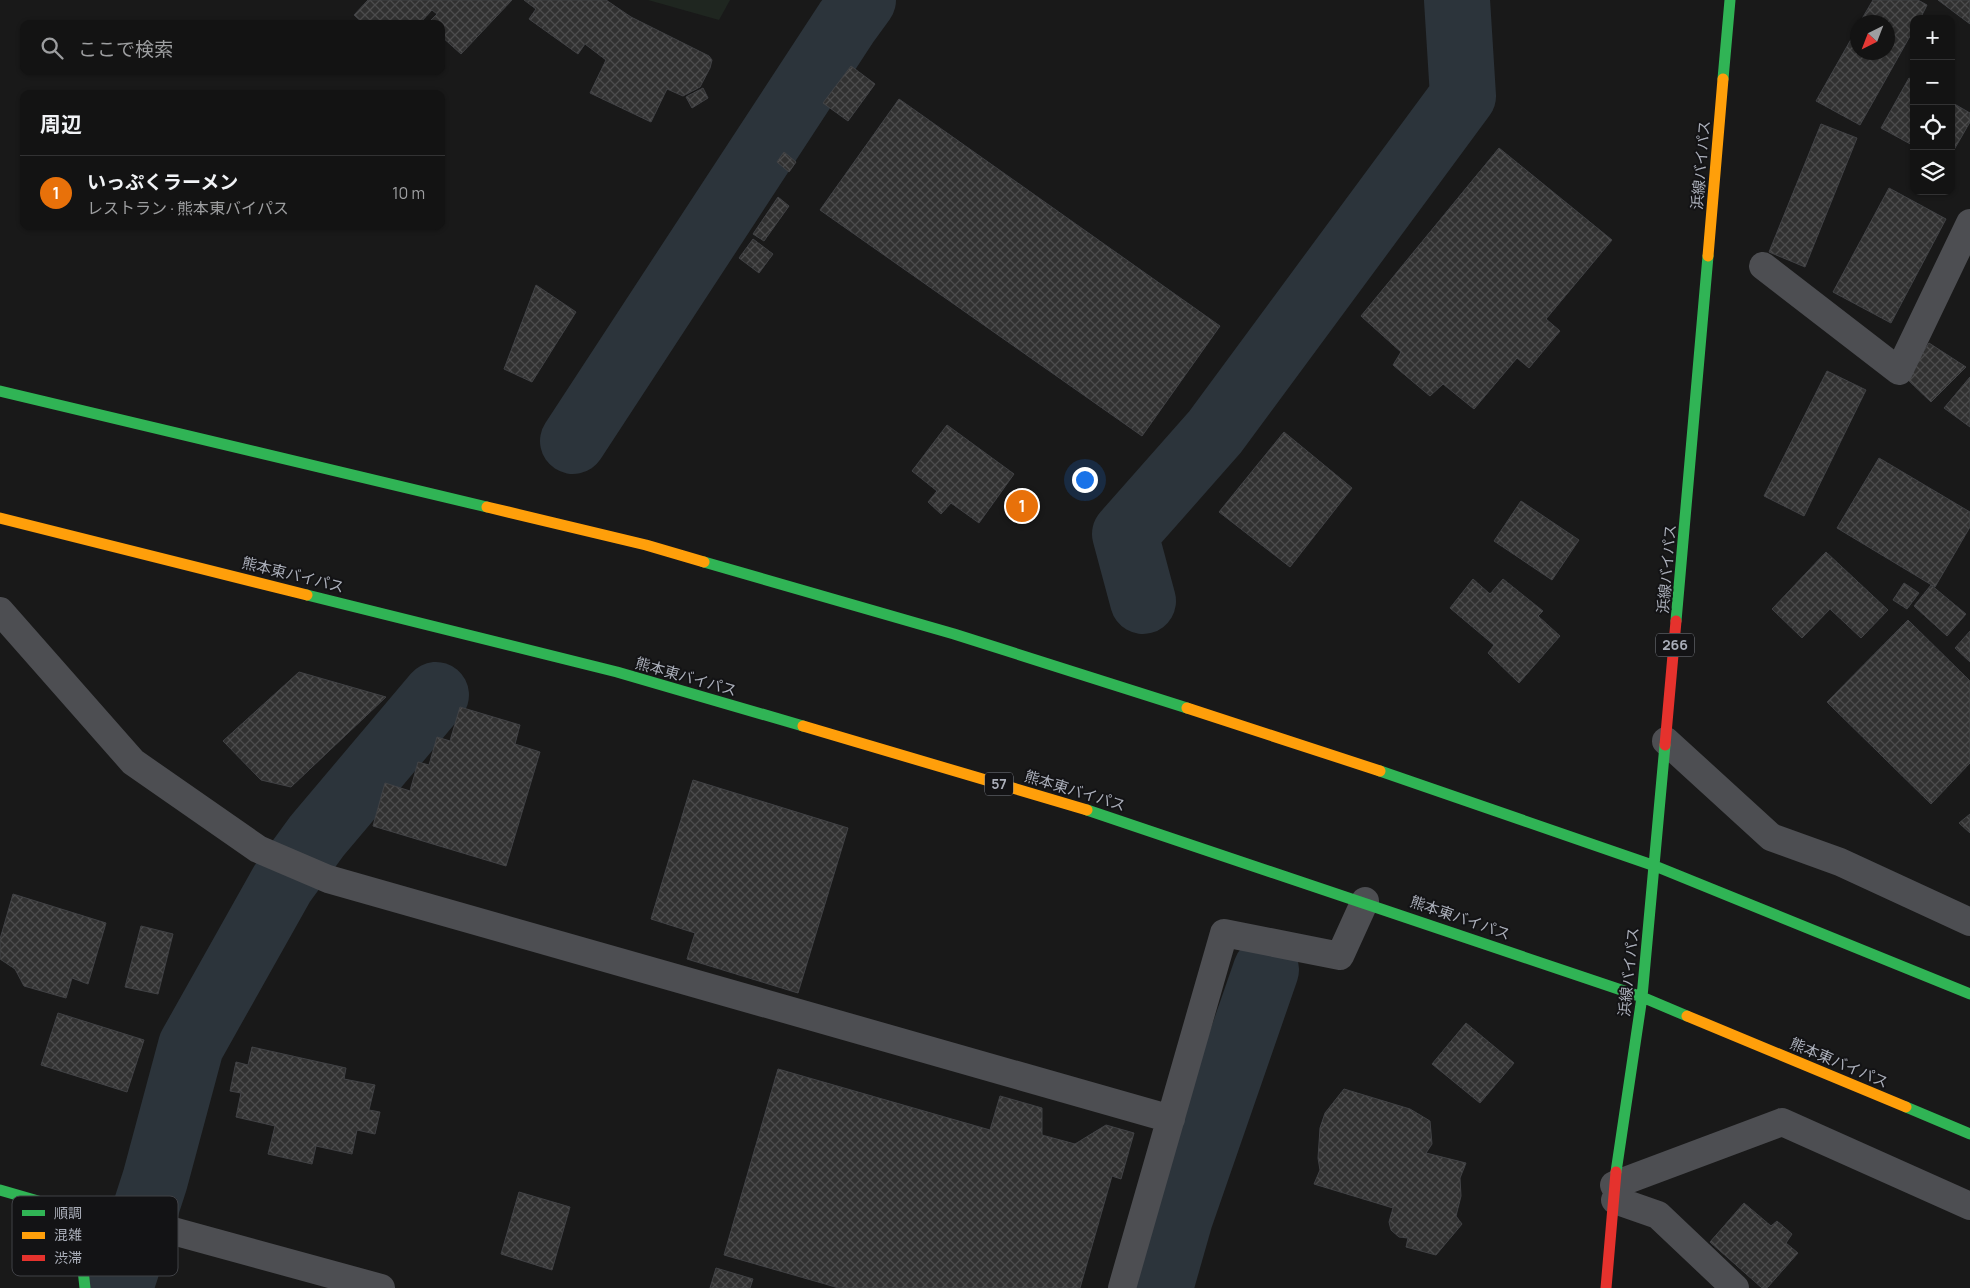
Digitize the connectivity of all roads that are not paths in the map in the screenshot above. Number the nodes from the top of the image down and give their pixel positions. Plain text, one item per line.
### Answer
1 (1730, 0) edge
2 (1970, 223) edge
3 (1763, 266) dead end
4 (0, 392) edge
5 (0, 518) edge
6 (33, 525) junction
7 (0, 527) edge
8 (0, 611) edge
9 (1666, 741) junction
10 (1655, 866) junction
11 (1365, 901) junction
12 (1970, 922) edge
13 (1970, 994) edge
14 (1642, 997) junction
15 (1171, 1119) junction
16 (1970, 1134) edge
17 (0, 1190) edge
18 (1614, 1193) junction
19 (21, 1196) edge
20 (1970, 1206) edge
21 (178, 1232) edge
22 (381, 1288) edge
23 (1122, 1288) edge
24 (1606, 1288) edge
25 (1735, 1288) edge

1 - 9 main road, 浜線バイパス / 266
2 - 3 street
4 - 10 main road
5 - 6 main road, 熊本東バイパス / 57
6 - 7 street
6 - 11 main road, 熊本東バイパス / 57
8 - 15 street
9 - 10 main road, 浜線バイパス / 266
9 - 12 street
10 - 13 main road
10 - 14 main road, 浜線バイパス / 266
11 - 14 main road, 熊本東バイパス / 57
11 - 15 street
14 - 16 main road, 熊本東バイパス / 57
14 - 18 main road, 浜線バイパス / 266
15 - 23 street
17 - 19 main road
18 - 20 street
18 - 24 main road, 浜線バイパス / 266
18 - 25 street
21 - 22 street

